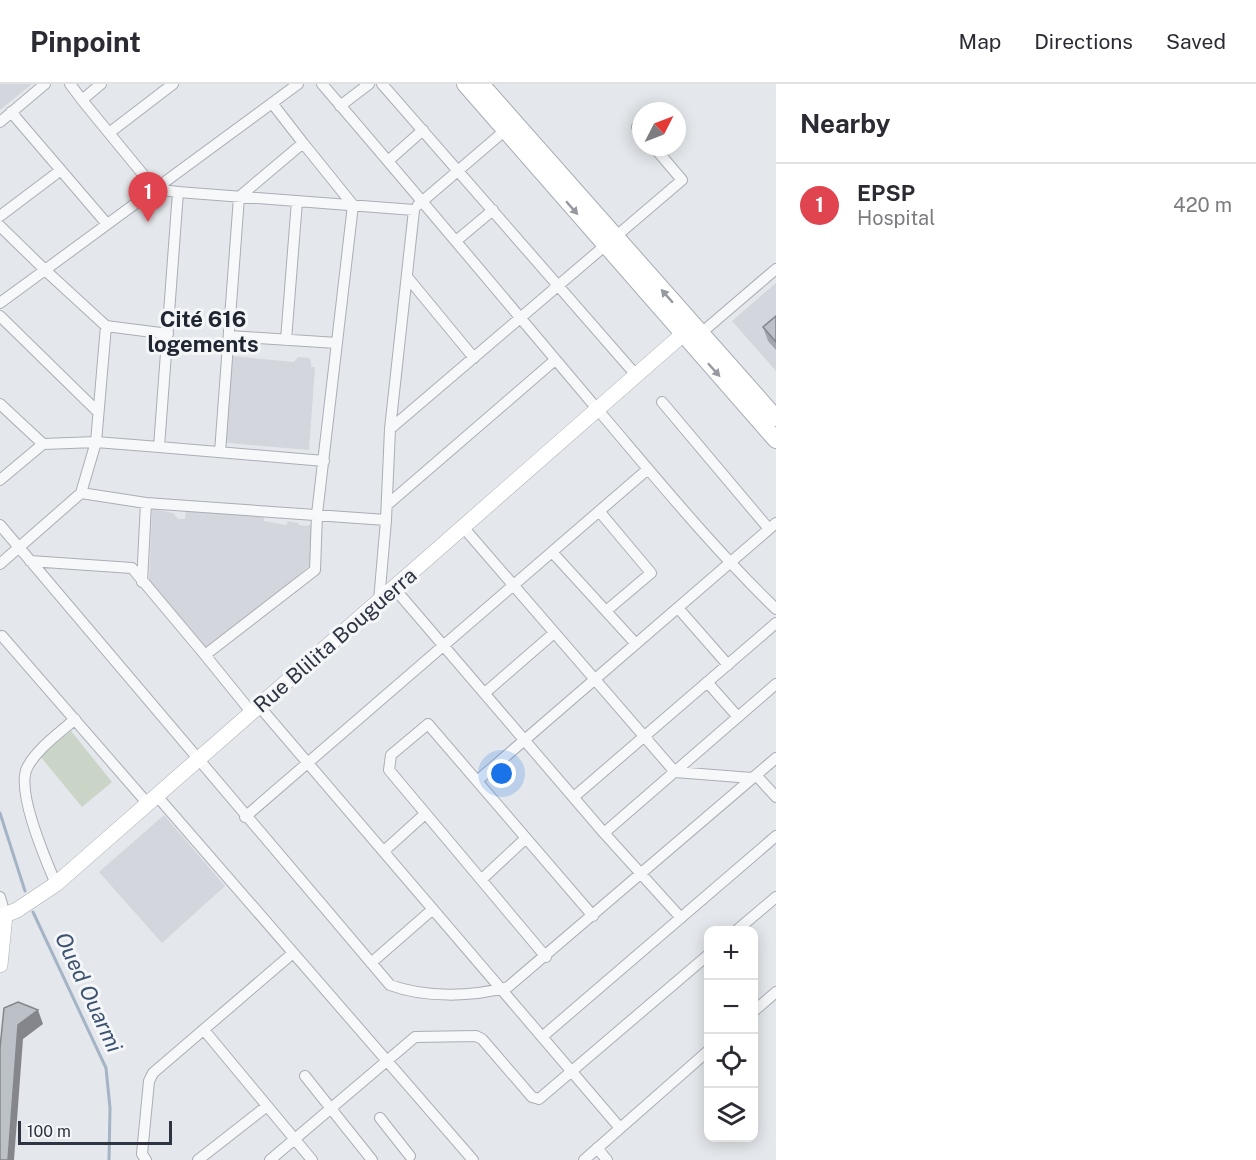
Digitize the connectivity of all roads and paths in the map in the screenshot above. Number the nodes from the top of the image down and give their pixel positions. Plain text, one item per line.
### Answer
1 (45, 84) edge
2 (70, 84) edge
3 (101, 84) edge
4 (173, 84) edge
5 (298, 84) edge
6 (322, 84) edge
7 (369, 84) edge
8 (382, 84) edge
9 (465, 84) edge
10 (482, 84) edge
11 (82, 100) junction
12 (272, 104) junction
13 (340, 106) junction
14 (11, 112) junction
15 (0, 122) edge
16 (510, 126) junction
17 (423, 129) junction
18 (109, 134) junction
19 (303, 143) junction
20 (662, 156) edge
21 (388, 161) junction
22 (61, 170) junction
23 (458, 170) junction
24 (154, 189) junction
25 (178, 192) junction
26 (239, 197) junction
27 (297, 201) junction
28 (423, 201) junction
29 (353, 205) junction
30 (414, 210) junction
31 (493, 210) junction
32 (0, 216) edge
33 (107, 224) junction
34 (0, 226) edge
35 (456, 241) junction
36 (610, 242) junction
37 (776, 269) edge
38 (45, 270) junction
39 (408, 278) junction
40 (558, 286) junction
41 (0, 303) edge
42 (0, 316) edge
43 (519, 320) junction
44 (106, 326) junction
45 (168, 334) junction
46 (700, 334) junction
47 (682, 335) junction
48 (229, 336) junction
49 (286, 340) junction
50 (337, 343) junction
51 (474, 358) junction
52 (555, 360) junction
53 (636, 375) junction
54 (662, 402) dead end
55 (0, 404) edge
56 (597, 409) junction
57 (98, 412) junction
58 (776, 418) edge
59 (390, 429) junction
60 (776, 440) edge
61 (96, 442) junction
62 (43, 444) junction
63 (159, 447) junction
64 (220, 452) junction
65 (324, 460) junction
66 (648, 469) junction
67 (0, 480) edge
68 (81, 493) junction
69 (146, 503) junction
70 (387, 506) junction
71 (599, 511) junction
72 (317, 514) junction
73 (386, 520) junction
74 (0, 525) edge
75 (772, 526) edge
76 (463, 527) junction
77 (19, 547) junction
78 (552, 552) junction
79 (30, 561) junction
80 (0, 564) edge
81 (729, 564) junction
82 (137, 568) junction
83 (513, 585) junction
84 (394, 588) junction
85 (379, 601) junction
86 (678, 608) junction
87 (776, 609) edge
88 (606, 611) junction
89 (776, 623) edge
90 (555, 633) junction
91 (2, 636) dead end
92 (636, 644) junction
93 (444, 645) junction
94 (205, 656) junction
95 (728, 665) junction
96 (595, 680) junction
97 (707, 682) junction
98 (776, 684) edge
99 (486, 692) junction
100 (256, 709) junction
101 (738, 717) junction
102 (75, 719) junction
103 (644, 737) junction
104 (526, 739) junction
105 (776, 758) edge
106 (198, 760) junction
107 (309, 762) junction
108 (675, 772) junction
109 (754, 777) junction
110 (477, 781) junction
111 (575, 796) junction
112 (776, 797) edge
113 (152, 800) junction
114 (425, 814) junction
115 (245, 817) junction
116 (604, 833) junction
117 (776, 836) edge
118 (526, 838) junction
119 (384, 851) junction
120 (640, 875) junction
121 (481, 880) junction
122 (51, 888) junction
123 (0, 897) edge
124 (776, 897) edge
125 (433, 909) junction
126 (7, 913) edge
127 (593, 916) junction
128 (681, 918) junction
129 (742, 926) edge
130 (293, 953) junction
131 (546, 957) junction
132 (704, 958) edge
133 (371, 963) junction
134 (0, 965) edge
135 (501, 989) junction
136 (776, 992) edge
137 (758, 1007) edge
138 (204, 1030) junction
139 (542, 1037) junction
140 (704, 1054) edge
141 (386, 1060) junction
142 (572, 1072) junction
143 (305, 1076) dead end
144 (267, 1106) junction
145 (330, 1107) junction
146 (380, 1118) dead end
147 (620, 1128) junction
148 (294, 1139) junction
149 (597, 1148) junction
150 (409, 1159) edge
151 (146, 1160) edge
152 (198, 1160) edge
153 (270, 1160) edge
154 (312, 1160) edge
155 (372, 1160) edge
156 (473, 1160) edge
157 (584, 1160) edge
158 (608, 1160) edge

1 - 14 street
2 - 11 street
3 - 11 street
4 - 18 street
5 - 12 street
6 - 13 street
7 - 13 street
8 - 17 street
9 - 16 main road
10 - 16 main road
11 - 18 street
12 - 19 street
12 - 24 street
13 - 21 street
14 - 15 street
14 - 22 street
16 - 23 street
16 - 36 main road
17 - 21 street
17 - 23 street
18 - 24 street
19 - 26 street
19 - 29 street
20 - 36 street
21 - 28 street
22 - 32 street
22 - 33 street
23 - 28 street
23 - 31 street
24 - 25 street
24 - 33 street
25 - 26 street
25 - 45 street
26 - 27 street
26 - 48 street
27 - 29 street
27 - 49 street
28 - 30 street
28 - 35 street
29 - 30 street
29 - 50 street
30 - 39 street
31 - 35 street
31 - 40 street
33 - 38 street
34 - 38 street
35 - 43 street
36 - 40 street
46 -> 36 main road
36 - 47 main road
37 - 46 street
38 - 41 street
38 - 44 street
39 - 51 street
39 - 59 street
40 - 43 street
40 - 53 street
42 - 57 street
43 - 51 street
43 - 52 street
44 - 45 street
44 - 57 street
45 - 63 street
46 - 47 street
46 - 58 main road
47 - 53 street, Rue Blilita Bouguerra
47 -> 60 main road
48 - 49 street
48 - 64 street
49 - 50 street
50 - 65 street
51 - 59 street
52 - 56 street
52 - 70 street
53 - 56 street, Rue Blilita Bouguerra
54 - 75 street
55 - 62 street
56 - 66 street
56 - 76 street, Rue Blilita Bouguerra
57 - 61 street
59 - 70 street
61 - 62 street
61 - 63 street
61 - 68 street
62 - 67 street
63 - 64 street
64 - 65 street
65 - 72 street
66 - 71 street
66 - 81 street
68 - 69 street
68 - 77 street
69 - 72 street
69 - 82 street
70 - 73 street
71 - 78 street
71 - 88 street
72 - 73 street
72 - 94 street
73 - 85 street
74 - 77 street
75 - 81 street
76 - 83 street
76 - 84 street, Rue Blilita Bouguerra
77 - 79 street
77 - 80 street
78 - 83 street
78 - 88 street
79 - 82 street
79 - 106 street
81 - 86 street
81 - 87 street
82 - 94 street
83 - 90 street
83 - 93 street
84 - 85 street, Rue Blilita Bouguerra
84 - 93 street
85 - 100 street, Rue Blilita Bouguerra
86 - 92 street
86 - 95 street
88 - 92 street
89 - 95 street
90 - 96 street
90 - 99 street
91 - 102 street
92 - 96 street
93 - 99 street
93 - 107 street
94 - 100 street
95 - 97 street
96 - 103 street
96 - 104 street
97 - 101 street
97 - 103 street
98 - 101 street
99 - 104 street
100 - 106 street, Rue Blilita Bouguerra
100 - 107 street
101 - 108 street
102 - 113 street
102 - 122 street
103 - 108 street
103 - 111 street
104 - 110 street
104 - 111 street
105 - 109 street
106 - 113 street, Rue Blilita Bouguerra
106 - 115 street
107 - 115 street
107 - 119 street
108 - 109 street
108 - 116 street
109 - 112 street
109 - 120 street
110 - 114 street
110 - 118 street
111 - 116 street
113 - 122 street, Rue Blilita Bouguerra
113 - 130 street
114 - 119 street
114 - 121 street
115 - 133 street
116 - 120 street
117 - 128 street
118 - 121 street
118 - 127 street
119 - 125 street
120 - 127 street
120 - 128 street
121 - 131 street
122 - 126 street, Rue Blilita Bouguerra
123 - 126 street
124 - 129 street
125 - 133 street
125 - 135 street
126 - 134 street
127 - 131 street
128 - 139 street
130 - 138 street
130 - 141 street
131 - 135 street
132 - 142 street
133 - 135 street
135 - 139 street
136 - 137 street
138 - 144 street
138 - 151 street
139 - 142 street
140 - 147 street
141 - 142 street
141 - 145 street
141 - 156 street
142 - 147 street
143 - 145 street
144 - 148 street
144 - 152 street
145 - 148 street
145 - 155 street
146 - 150 street
147 - 149 street
148 - 153 street
148 - 154 street
149 - 157 street
149 - 158 street

